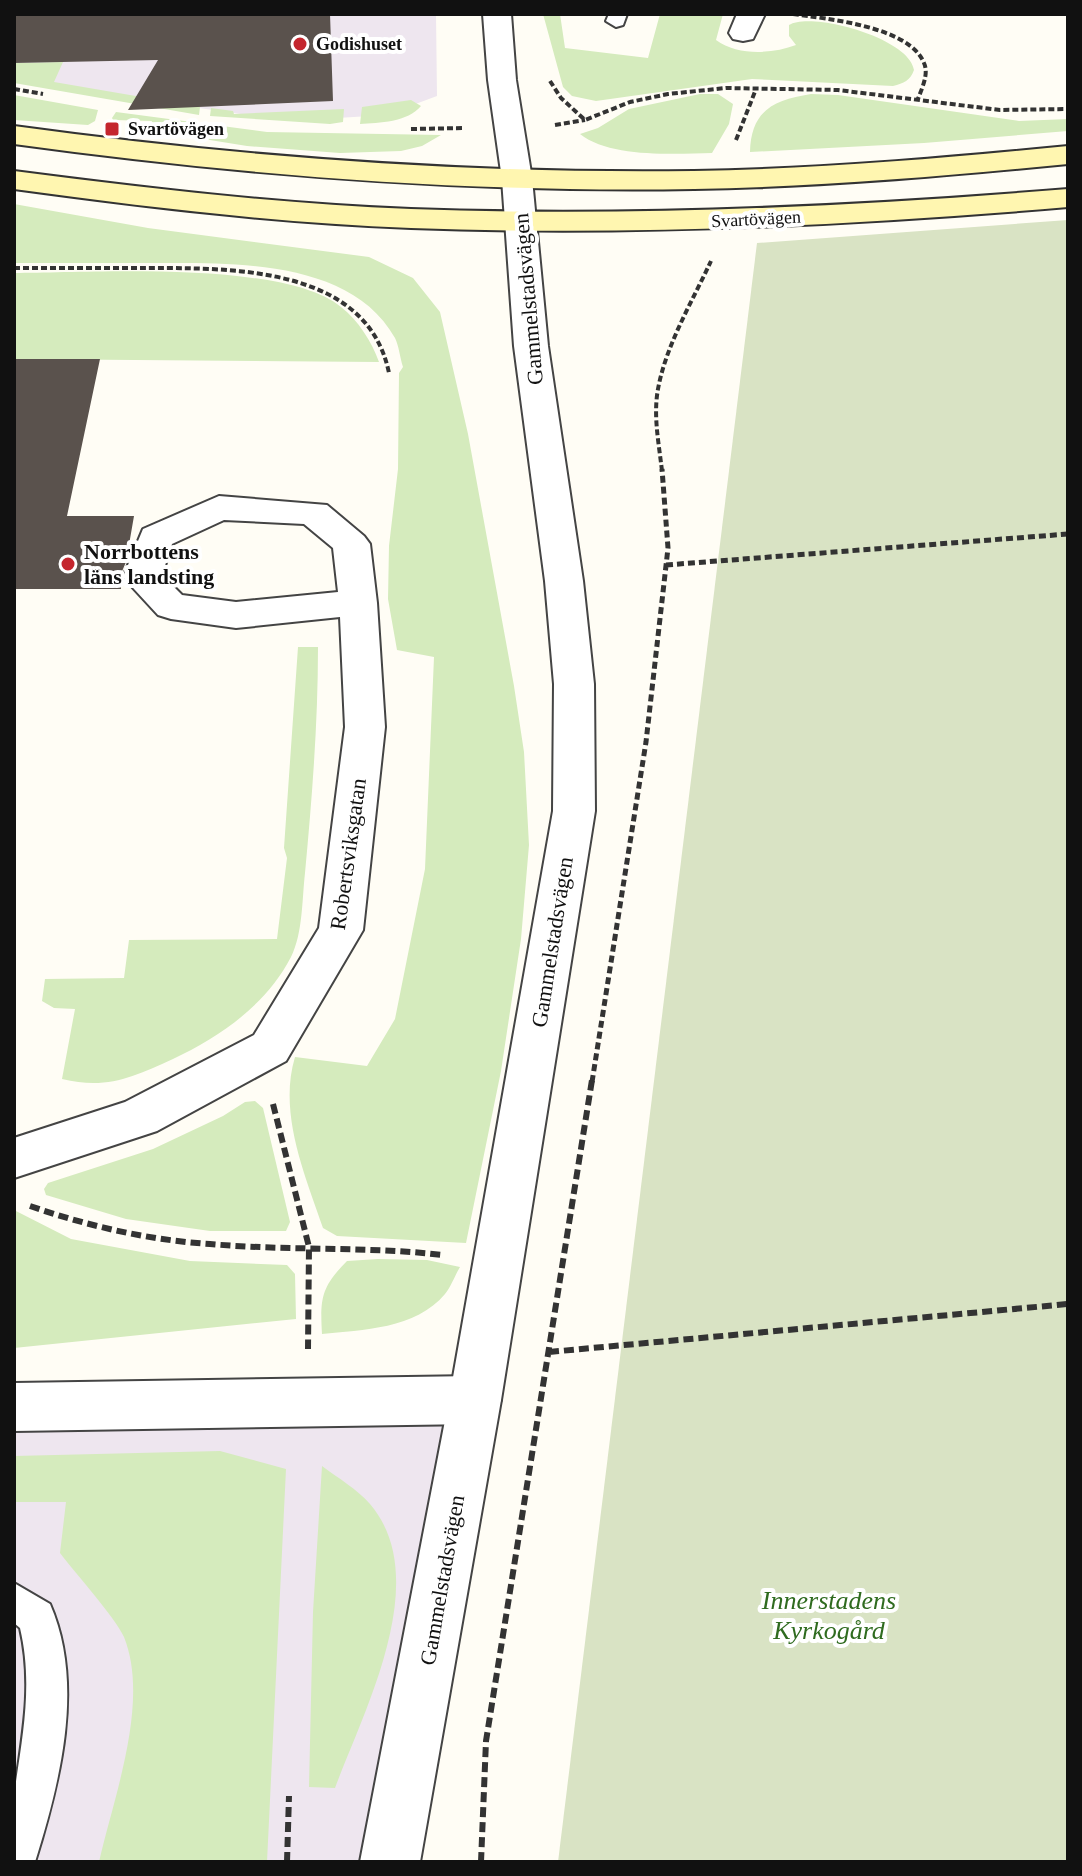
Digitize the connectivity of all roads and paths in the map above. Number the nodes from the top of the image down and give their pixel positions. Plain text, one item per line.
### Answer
1 (497, 14) edge
2 (793, 14) edge
3 (547, 68) dead end
4 (14, 89) edge
5 (756, 89) junction
6 (45, 95) dead end
7 (918, 99) junction
8 (1068, 109) edge
9 (585, 120) junction
10 (509, 127) junction
11 (400, 129) dead end
12 (14, 135) edge
13 (732, 153) dead end
14 (1068, 155) edge
15 (517, 179) junction
16 (14, 180) edge
17 (1068, 198) edge
18 (520, 223) junction
19 (14, 268) edge
20 (389, 373) dead end
21 (1068, 534) edge
22 (666, 565) dead end
23 (358, 603) junction
24 (270, 1048) junction
25 (14, 1158) edge
26 (26, 1204) dead end
27 (309, 1247) junction
28 (499, 1263) junction
29 (1068, 1304) edge
30 (310, 1324) dead end
31 (549, 1352) dead end
32 (475, 1400) junction
33 (14, 1407) edge
34 (14, 1601) edge
35 (289, 1796) dead end
36 (14, 1862) edge
37 (287, 1862) edge
38 (390, 1862) edge

1 - 10 street, Gammelstadsvägen
2 - 7 path
3 - 9 path
4 - 6 path
5 - 7 path
5 - 9 path
5 - 13 path
7 - 8 path
9 - 10 path
10 - 11 path
10 - 15 street, Gammelstadsvägen
12 - 15 main road, Svartövägen
14 - 15 main road, Svartövägen
15 - 18 street, Gammelstadsvägen
16 - 18 main road, Svartövägen
17 - 18 main road, Svartövägen
18 - 28 street, Gammelstadsvägen
19 - 20 path
21 - 22 path
23 - 23 street, Robertsviksgatan
23 - 24 street, Robertsviksgatan
24 - 25 street
24 - 27 path
26 - 27 path
27 - 28 path
27 - 30 path
28 - 32 street, Gammelstadsvägen
29 - 31 path
32 - 33 street
32 - 38 street, Gammelstadsvägen
34 - 36 lane
35 - 37 path

